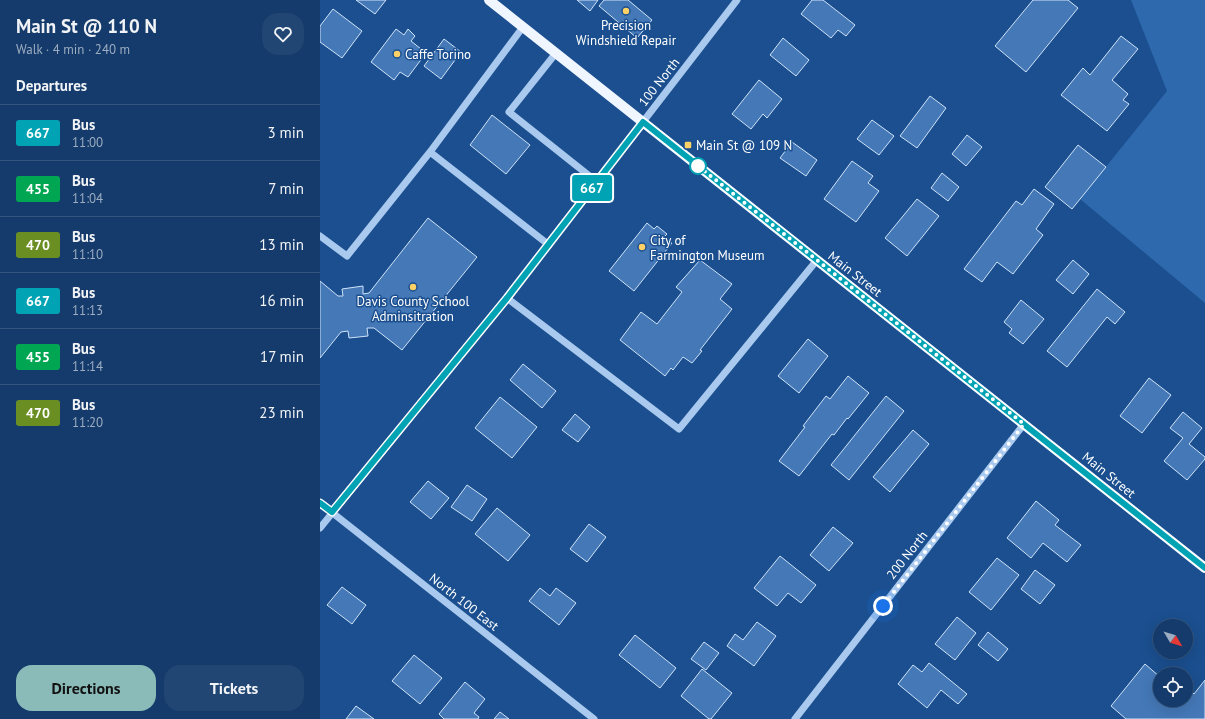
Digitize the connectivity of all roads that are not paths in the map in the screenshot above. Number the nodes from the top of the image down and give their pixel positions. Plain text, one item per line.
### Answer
1 (489, 0) edge
2 (737, 0) edge
3 (523, 27) junction
4 (556, 53) junction
5 (643, 122) junction
6 (430, 152) junction
7 (597, 182) junction
8 (320, 236) edge
9 (549, 245) junction
10 (817, 260) junction
11 (507, 298) junction
12 (1024, 424) junction
13 (320, 503) edge
14 (332, 512) junction
15 (320, 528) edge
16 (1205, 568) edge
17 (594, 719) edge
18 (795, 719) edge

1 - 3 main road, Main Street
2 - 5 street, 100 North
3 - 4 main road, Main Street
3 - 6 street
4 - 5 main road, Main Street
4 - 7 street
5 - 7 street, 100 North
5 - 10 main road, Main Street
6 - 8 street
6 - 9 street
7 - 9 street, 100 North
9 - 11 street, 100 North
10 - 11 street
10 - 12 main road, Main Street
11 - 14 street, 100 North
12 - 16 main road, Main Street
12 - 18 street, 200 North
13 - 14 street, North 100 East
14 - 15 street, 100 North
14 - 17 street, North 100 East

